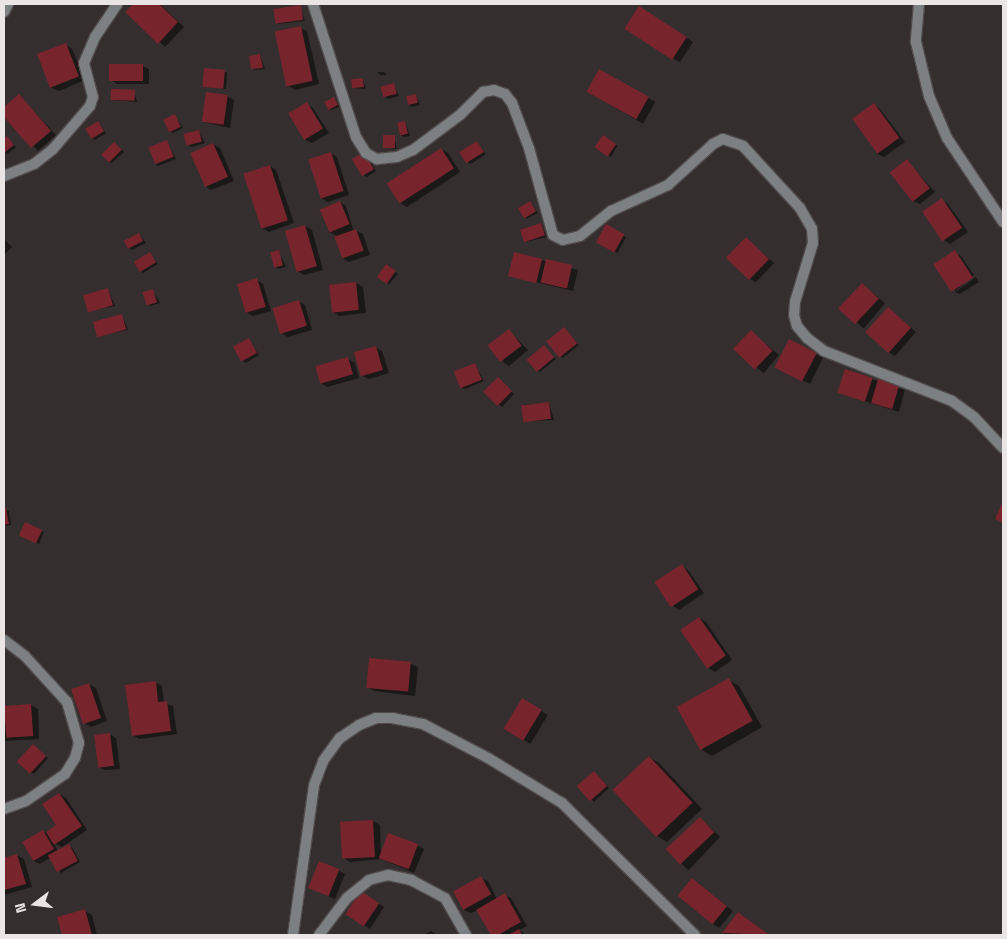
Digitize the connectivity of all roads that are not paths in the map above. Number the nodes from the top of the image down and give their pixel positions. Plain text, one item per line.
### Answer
1 (8, 4) edge
2 (117, 4) edge
3 (313, 4) edge
4 (919, 4) edge
5 (4, 12) edge
6 (4, 176) edge
7 (1003, 222) edge
8 (1003, 448) edge
9 (4, 640) edge
10 (4, 809) edge
11 (293, 935) edge
12 (319, 935) edge
13 (466, 935) edge
14 (695, 935) edge

1 - 5 street
2 - 6 street
3 - 8 street
4 - 7 street
9 - 10 street
11 - 14 street
12 - 13 street

